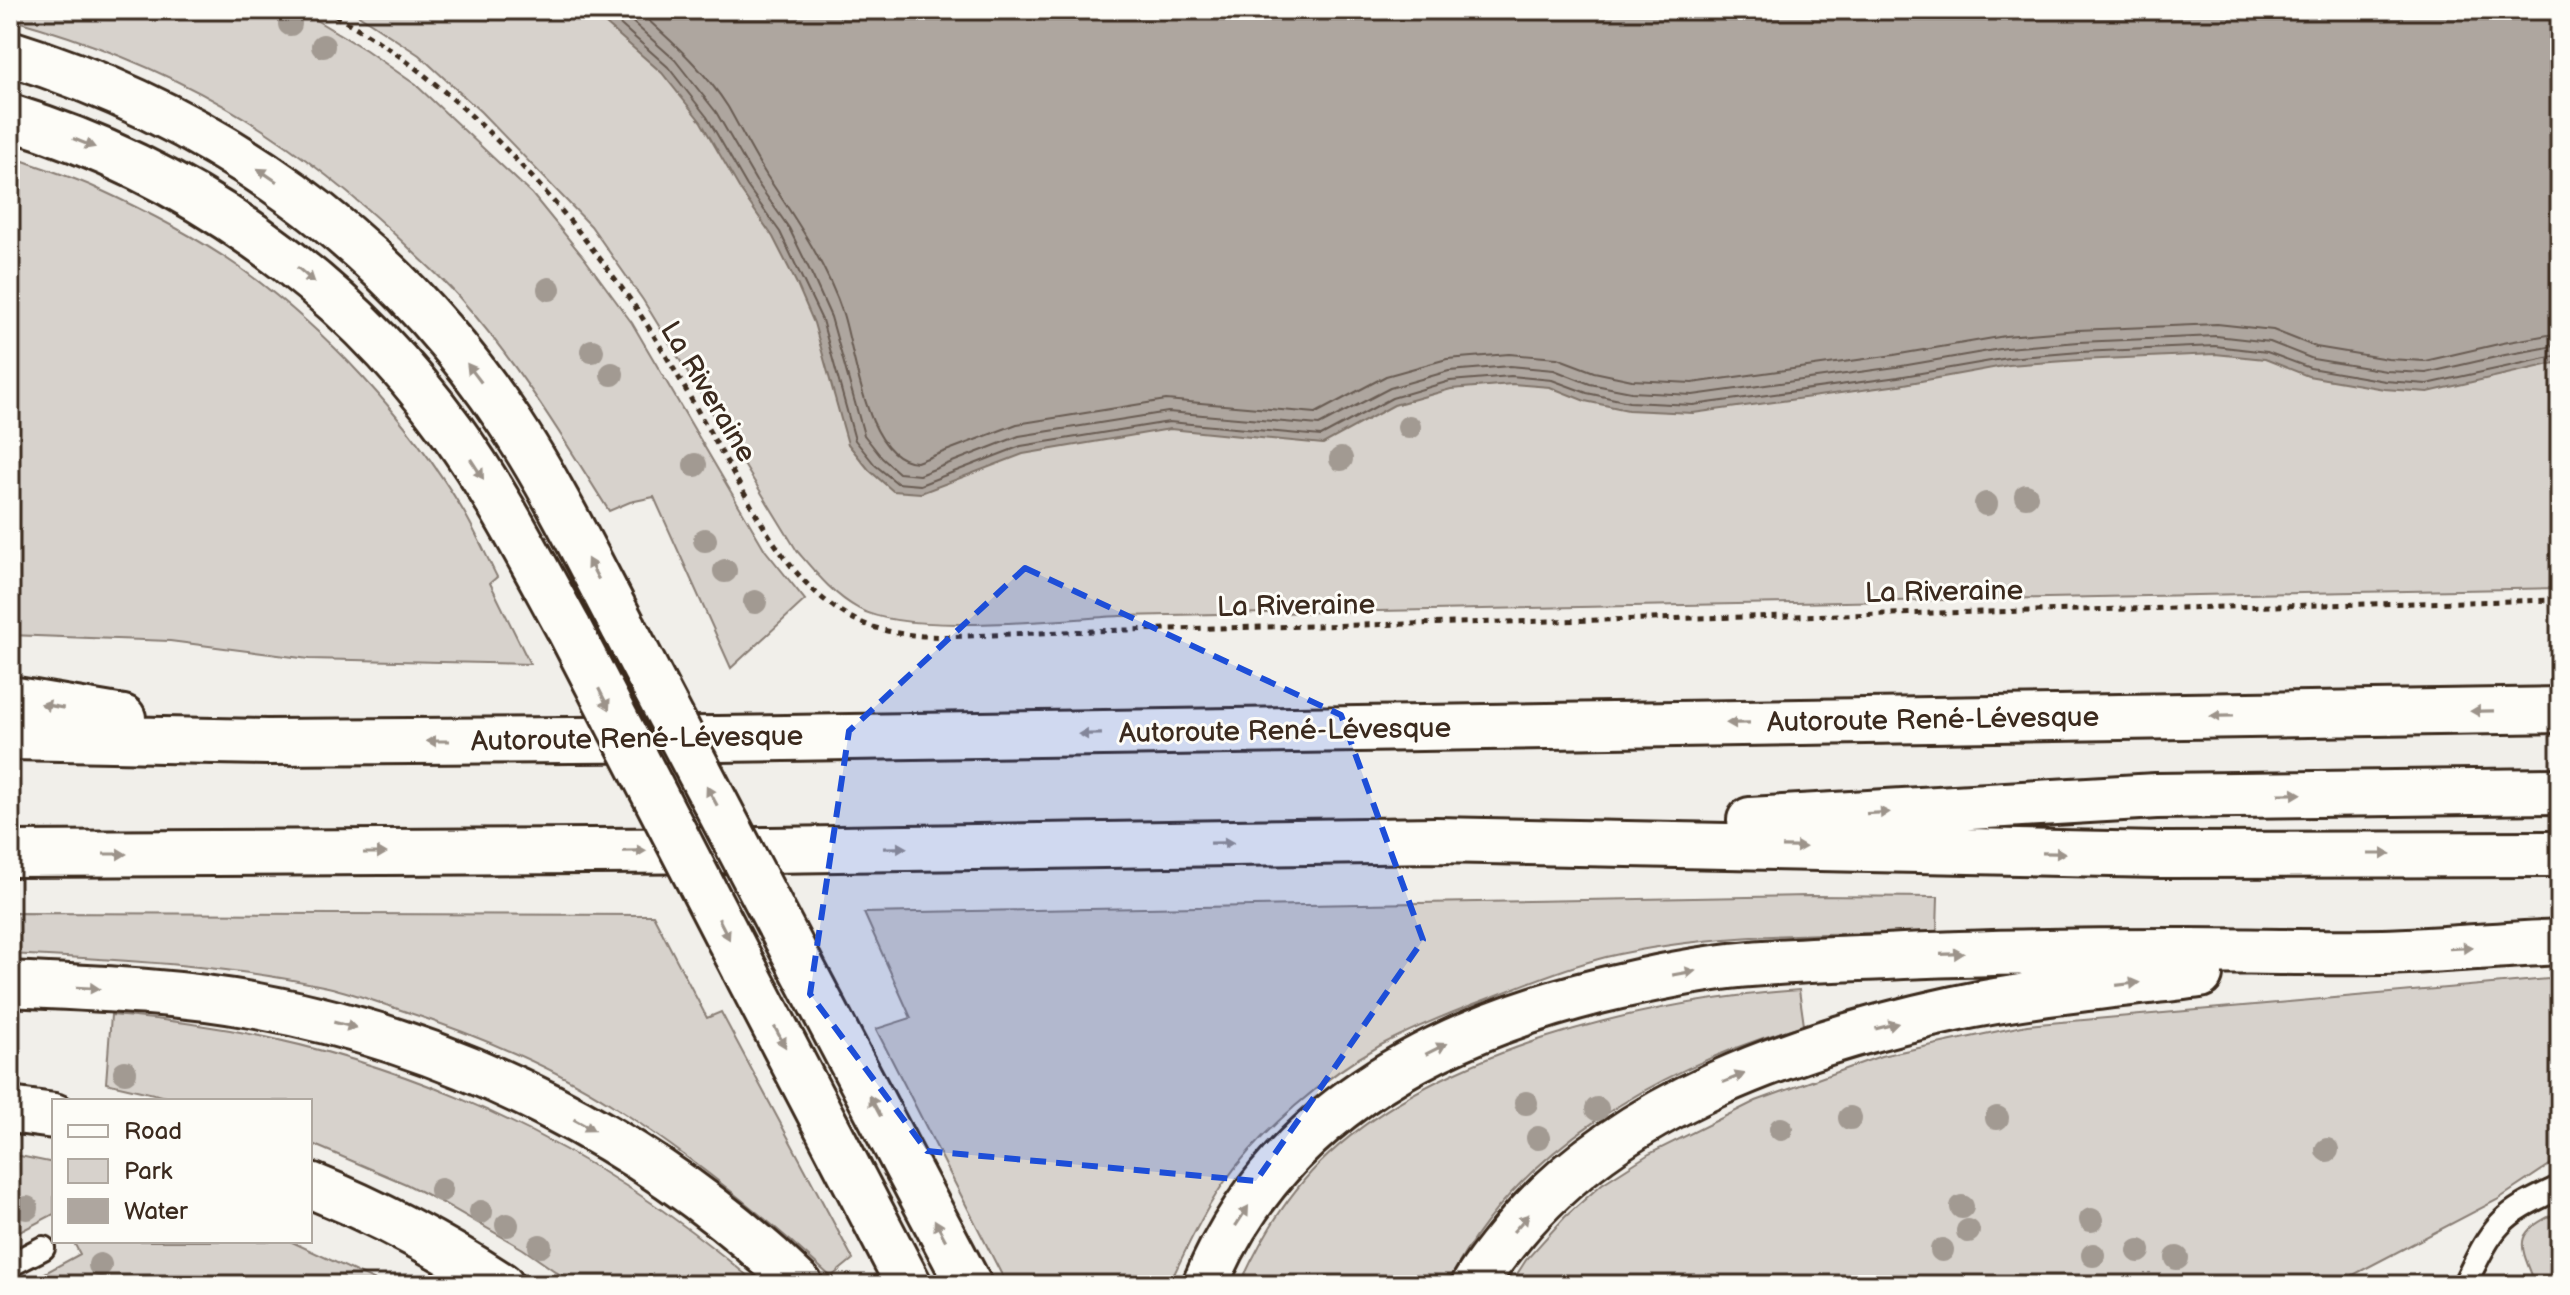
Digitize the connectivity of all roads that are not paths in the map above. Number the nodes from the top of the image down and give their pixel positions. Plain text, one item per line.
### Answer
1 (10, 53) edge
2 (10, 117) edge
3 (10, 699) edge
4 (2560, 710) edge
5 (10, 737) edge
6 (267, 742) junction
7 (2560, 791) edge
8 (1436, 840) junction
9 (10, 854) edge
10 (2560, 854) edge
11 (2560, 942) edge
12 (2383, 952) junction
13 (10, 984) edge
14 (10, 1110) edge
15 (52, 1116) edge
16 (312, 1186) edge
17 (2560, 1187) edge
18 (43, 1248) dead end
19 (10, 1265) edge
20 (501, 1285) edge
21 (800, 1285) edge
22 (909, 1285) edge
23 (969, 1285) edge
24 (1205, 1285) edge
25 (1474, 1285) edge
26 (2464, 1285) edge

23 -> 1 main road, bridge
2 -> 22 main road, bridge
6 -> 3 main road
4 -> 6 main road, Autoroute René-Lévesque
5 - 6 main road, Autoroute René-Lévesque
8 -> 7 main road
9 -> 8 main road
8 -> 10 main road
12 -> 11 main road
24 -> 12 main road
25 -> 12 main road
13 -> 21 main road
14 - 15 main road
16 - 20 main road
17 - 26 lane
18 - 19 lane

